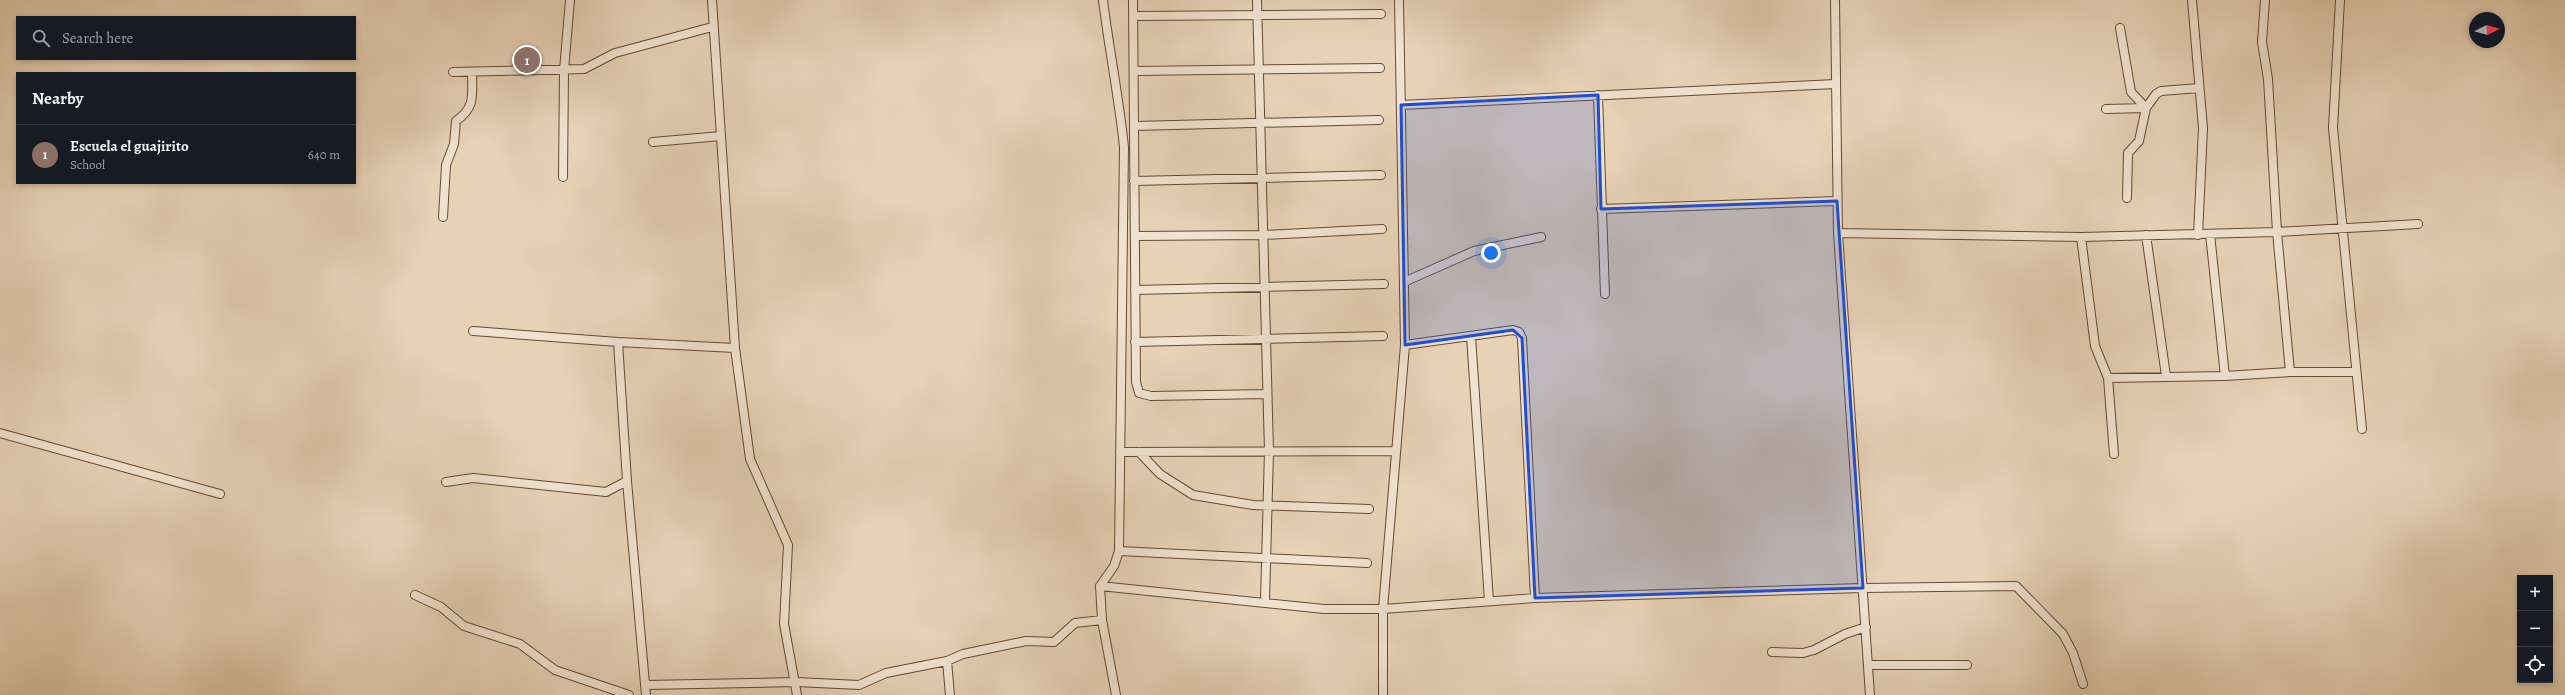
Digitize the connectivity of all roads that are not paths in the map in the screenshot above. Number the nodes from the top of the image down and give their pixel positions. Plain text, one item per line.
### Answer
1 (570, 0) edge
2 (712, 0) edge
3 (1103, 0) edge
4 (1133, 0) edge
5 (1258, 0) edge
6 (1399, 0) edge
7 (1835, 0) edge
8 (2192, 0) edge
9 (2265, 0) edge
10 (2340, 0) edge
11 (1381, 14) dead end
12 (1258, 15) junction
13 (1133, 16) junction
14 (712, 28) junction
15 (2120, 28) dead end
16 (1259, 68) junction
17 (1380, 68) dead end
18 (564, 70) junction
19 (1134, 71) junction
20 (453, 72) dead end
21 (472, 72) junction
22 (1836, 84) junction
23 (2199, 88) junction
24 (1598, 95) junction
25 (1401, 105) junction
26 (2146, 108) junction
27 (2106, 109) dead end
28 (1379, 120) dead end
29 (1261, 124) junction
30 (1134, 126) junction
31 (721, 136) junction
32 (653, 142) dead end
33 (1381, 175) dead end
34 (563, 177) dead end
35 (1262, 178) junction
36 (1134, 181) junction
37 (2127, 198) dead end
38 (1837, 201) junction
39 (1600, 209) junction
40 (443, 218) dead end
41 (2418, 224) dead end
42 (2342, 227) junction
43 (1382, 229) dead end
44 (2277, 232) junction
45 (1838, 233) junction
46 (2210, 234) junction
47 (1263, 235) junction
48 (2146, 235) junction
49 (2198, 235) junction
50 (1135, 236) junction
51 (1542, 237) dead end
52 (2081, 237) junction
53 (1404, 282) junction
54 (1384, 284) dead end
55 (1265, 287) junction
56 (1135, 290) junction
57 (1604, 294) dead end
58 (473, 331) dead end
59 (1383, 336) dead end
60 (1471, 336) junction
61 (1266, 340) junction
62 (618, 342) junction
63 (1136, 342) junction
64 (1405, 345) junction
65 (736, 348) junction
66 (2290, 372) junction
67 (2354, 372) junction
68 (2166, 376) junction
69 (2225, 376) junction
70 (2108, 378) junction
71 (1267, 394) junction
72 (2362, 429) dead end
73 (0, 433) edge
74 (1396, 450) junction
75 (1269, 451) junction
76 (1120, 452) junction
77 (1139, 452) junction
78 (2114, 454) dead end
79 (627, 481) junction
80 (446, 482) dead end
81 (220, 494) dead end
82 (1267, 505) junction
83 (1369, 509) dead end
84 (1119, 551) junction
85 (1266, 558) junction
86 (1367, 563) dead end
87 (1100, 586) junction
88 (1863, 588) junction
89 (416, 595) dead end
90 (1535, 598) junction
91 (1265, 601) junction
92 (1488, 601) junction
93 (1383, 609) junction
94 (1102, 620) junction
95 (1866, 627) junction
96 (1772, 652) dead end
97 (947, 661) junction
98 (1967, 664) dead end
99 (1868, 666) junction
100 (796, 682) junction
101 (2083, 684) dead end
102 (645, 685) junction
103 (629, 695) edge
104 (646, 695) edge
105 (797, 695) edge
106 (950, 695) edge
107 (1116, 695) edge
108 (1383, 695) edge
109 (1870, 695) edge

1 - 18 street
2 - 14 street
3 - 76 street
4 - 13 street
5 - 12 street
6 - 25 street
7 - 22 street
8 - 23 street
9 - 44 street
10 - 42 street
11 - 12 street
12 - 13 street
12 - 16 street
13 - 19 street
14 - 18 street
14 - 31 street
15 - 26 street
16 - 17 street
16 - 19 street
16 - 29 street
18 - 21 street
18 - 34 street
19 - 30 street
20 - 21 street
21 - 40 street
22 - 24 street
22 - 38 street
23 - 26 street
23 - 49 street
24 - 25 street
24 - 39 street
25 - 53 street
26 - 27 street
26 - 37 street
28 - 29 street
29 - 30 street
29 - 35 street
30 - 36 street
31 - 32 street
31 - 65 street
33 - 35 street
35 - 36 street
35 - 47 street
36 - 50 street
38 - 39 street
38 - 45 street
39 - 57 street
41 - 42 street
42 - 44 street
42 - 67 street
43 - 47 street
44 - 46 street
44 - 66 street
45 - 52 street
45 - 88 street
46 - 49 street
46 - 69 street
47 - 50 street
47 - 55 street
48 - 49 street
48 - 52 street
48 - 68 street
50 - 56 street
51 - 53 street
52 - 70 street
53 - 64 street
54 - 55 street
55 - 56 street
55 - 61 street
56 - 63 street
58 - 62 street
59 - 61 street
60 - 64 street
60 - 90 street
60 - 92 street
61 - 63 street
61 - 71 street
62 - 65 street
62 - 79 street
63 - 71 street
64 - 74 street
65 - 100 street
66 - 67 street
66 - 69 street
67 - 72 street
68 - 69 street
68 - 70 street
70 - 78 street
71 - 75 street
73 - 81 street
74 - 75 street
74 - 93 street
75 - 77 street
75 - 82 street
76 - 77 street
76 - 84 street
77 - 82 street
79 - 80 street
79 - 102 street
82 - 83 street
82 - 85 street
84 - 85 street
84 - 87 street
85 - 86 street
85 - 91 street
87 - 91 street
87 - 94 street
88 - 90 street
88 - 95 street
88 - 101 street
89 - 103 street
90 - 92 street
91 - 93 street
92 - 93 street
93 - 108 street
94 - 97 street
94 - 107 street
95 - 96 street
95 - 99 street
97 - 100 street
97 - 106 street
98 - 99 street
99 - 109 street
100 - 102 street
100 - 105 street
102 - 104 street

